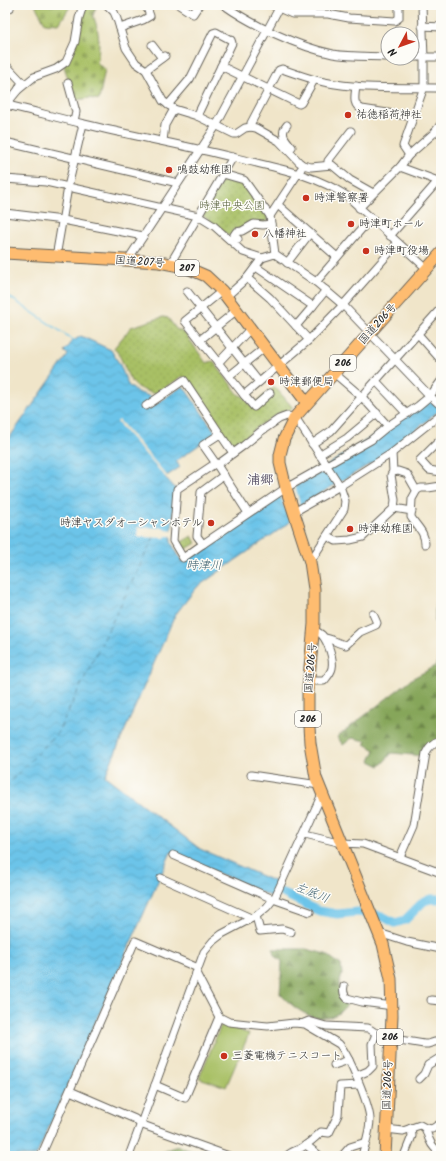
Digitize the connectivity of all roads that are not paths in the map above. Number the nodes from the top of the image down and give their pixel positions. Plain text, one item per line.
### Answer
1 (83, 5) edge
2 (107, 5) edge
3 (146, 5) edge
4 (179, 5) edge
5 (199, 5) edge
6 (224, 5) edge
7 (399, 5) edge
8 (422, 5) edge
9 (276, 6) edge
10 (422, 26) junction
11 (441, 27) edge
12 (120, 30) junction
13 (267, 30) junction
14 (152, 45) dead end
15 (380, 57) edge
16 (420, 58) edge
17 (424, 58) junction
18 (441, 58) edge
19 (129, 60) dead end
20 (5, 64) edge
21 (221, 66) junction
22 (146, 70) junction
23 (242, 77) junction
24 (314, 80) junction
25 (68, 83) dead end
26 (356, 86) junction
27 (424, 88) junction
28 (441, 88) edge
29 (269, 89) junction
30 (18, 90) junction
31 (6, 106) edge
32 (171, 107) junction
33 (197, 116) junction
34 (413, 117) junction
35 (74, 122) junction
36 (83, 124) junction
37 (287, 125) dead end
38 (441, 125) edge
39 (216, 126) junction
40 (251, 127) junction
41 (351, 131) dead end
42 (163, 141) junction
43 (5, 142) edge
44 (201, 149) junction
45 (290, 152) junction
46 (409, 155) junction
47 (233, 157) junction
48 (75, 158) junction
49 (328, 164) junction
50 (303, 165) junction
51 (400, 167) junction
52 (299, 173) junction
53 (223, 174) junction
54 (5, 179) edge
55 (440, 182) edge
56 (178, 183) junction
57 (68, 187) junction
58 (373, 193) junction
59 (278, 205) junction
60 (162, 208) junction
61 (359, 208) junction
62 (5, 213) edge
63 (198, 216) junction
64 (371, 218) junction
65 (63, 220) junction
66 (271, 220) junction
67 (310, 233) junction
68 (143, 236) junction
69 (390, 236) junction
70 (238, 240) dead end
71 (398, 243) junction
72 (441, 252) edge
73 (5, 253) edge
74 (275, 254) junction
75 (56, 257) junction
76 (337, 257) junction
77 (262, 258) junction
78 (127, 260) junction
79 (287, 263) junction
80 (170, 264) junction
81 (256, 267) junction
82 (427, 269) junction
83 (247, 278) junction
84 (316, 282) junction
85 (326, 290) junction
86 (187, 291) dead end
87 (224, 294) junction
88 (343, 305) junction
89 (313, 306) junction
90 (201, 308) junction
91 (441, 308) edge
92 (237, 310) junction
93 (296, 326) junction
94 (216, 328) junction
95 (251, 328) junction
96 (369, 333) junction
97 (418, 334) junction
98 (200, 340) junction
99 (309, 340) junction
100 (265, 347) junction
101 (232, 348) junction
102 (395, 359) junction
103 (441, 360) edge
104 (218, 363) junction
105 (245, 363) junction
106 (279, 366) junction
107 (334, 373) junction
108 (228, 376) junction
109 (441, 380) edge
110 (376, 381) junction
111 (259, 382) junction
112 (270, 393) dead end
113 (244, 395) junction
114 (430, 396) junction
115 (362, 397) junction
116 (307, 403) junction
117 (146, 406) dead end
118 (441, 406) edge
119 (377, 413) junction
120 (407, 414) junction
121 (441, 414) edge
122 (295, 417) junction
123 (388, 426) junction
124 (220, 434) junction
125 (441, 439) edge
126 (312, 444) junction
127 (233, 453) junction
128 (392, 453) junction
129 (319, 455) junction
130 (216, 464) junction
131 (326, 466) junction
132 (393, 472) junction
133 (441, 472) edge
134 (224, 475) junction
135 (340, 486) junction
136 (441, 486) edge
137 (286, 488) junction
138 (417, 490) junction
139 (394, 508) junction
140 (412, 511) junction
141 (248, 513) junction
142 (296, 516) junction
143 (327, 536) junction
144 (203, 544) junction
145 (425, 544) dead end
146 (310, 562) junction
147 (374, 614) dead end
148 (314, 630) junction
149 (325, 638) junction
150 (309, 681) junction
151 (441, 740) edge
152 (251, 775) dead end
153 (320, 789) junction
154 (305, 834) junction
155 (342, 843) junction
156 (173, 855) dead end
157 (400, 858) junction
158 (441, 873) edge
159 (161, 878) dead end
160 (274, 898) junction
161 (310, 912) dead end
162 (253, 917) junction
163 (291, 932) dead end
164 (379, 933) junction
165 (441, 949) edge
166 (197, 970) junction
167 (344, 986) dead end
168 (431, 1000) dead end
169 (441, 1001) edge
170 (393, 1006) junction
171 (219, 1017) junction
172 (304, 1024) junction
173 (376, 1034) junction
174 (390, 1038) junction
175 (432, 1044) edge
176 (441, 1046) edge
177 (441, 1057) edge
178 (349, 1060) junction
179 (334, 1065) dead end
180 (356, 1076) junction
181 (419, 1079) dead end
182 (155, 1085) junction
183 (359, 1085) junction
184 (70, 1091) junction
185 (140, 1124) junction
186 (441, 1125) edge
187 (411, 1128) junction
188 (426, 1128) junction
189 (386, 1129) junction
190 (366, 1142) junction
191 (306, 1145) junction
192 (441, 1153) edge
193 (41, 1156) edge
194 (129, 1156) edge
195 (229, 1156) edge
196 (287, 1156) edge
197 (320, 1156) edge
198 (342, 1156) edge
199 (362, 1156) edge
200 (385, 1156) edge
201 (404, 1156) edge

1 - 30 street
2 - 12 street
3 - 12 street
4 - 5 street
6 - 13 street
7 - 9 street
8 - 10 street
9 - 13 street
10 - 11 street
10 - 17 street
12 - 19 street
12 - 22 street
13 - 15 street
13 - 23 street
14 - 22 street
16 - 17 street
17 - 18 street
17 - 27 street
20 - 30 street
21 - 23 street
21 - 32 street
21 - 33 street
22 - 32 street
23 - 29 street
23 - 39 street
24 - 26 street
24 - 29 street
24 - 29 street
25 - 35 street
26 - 27 street
26 - 34 street
27 - 28 street
27 - 34 street
29 - 40 street
30 - 31 street
31 - 35 street
32 - 33 street
32 - 42 street
33 - 39 street
34 - 46 street
35 - 36 street
36 - 42 street
36 - 48 street
37 - 45 street
38 - 46 street
39 - 40 street
39 - 44 street
40 - 45 street
41 - 49 street
42 - 44 street
43 - 48 street
44 - 47 street
44 - 56 street
45 - 50 street
46 - 51 street
47 - 52 street
47 - 53 street
48 - 56 street
48 - 57 street
49 - 50 street
49 - 58 street
50 - 52 street
51 - 55 street
51 - 58 street
52 - 59 street
52 - 61 street
53 - 63 street
53 - 66 street
54 - 57 street
55 - 69 street
56 - 60 street
57 - 60 street
57 - 65 street
58 - 61 street
59 - 66 street
59 - 67 street
60 - 63 street
60 - 68 street
61 - 64 street
62 - 65 street
63 - 77 street
63 - 80 street
64 - 69 street
64 - 76 street
65 - 68 street
65 - 75 street
66 - 70 street
66 - 74 street
67 - 76 street
67 - 79 street
68 - 78 street
69 - 71 street
71 - 82 street
71 - 88 street
72 - 82 highway, 国道206号 / 206
73 - 75 highway, 国道207号 / 207
74 - 77 street
74 - 79 street
75 - 78 highway, 国道207号 / 207
76 - 84 street
77 - 81 street
78 - 80 highway, 国道207号 / 207
79 - 84 street
80 - 87 highway, 国道207号 / 207
81 - 83 street
81 - 89 street
82 - 96 highway, 国道206号 / 206
83 - 87 street
83 - 93 street
84 - 85 street
85 - 88 street
85 - 89 street
86 - 90 street
87 - 90 street
87 - 92 highway, 国道207号 / 207
88 - 96 street
88 - 99 street
89 - 93 street
90 - 94 street
90 - 98 street
91 - 97 street
92 - 94 street
92 - 95 highway, 国道207号 / 207
93 - 99 street
94 - 98 street
94 - 101 street
95 - 100 highway, 国道207号 / 207
95 - 101 street
96 - 102 street
96 - 107 highway, 国道206号 / 206
97 - 102 street
97 - 103 street
98 - 104 street
99 - 106 street
100 - 105 street
100 - 106 highway, 国道207号 / 207
101 - 104 street
101 - 105 street
102 - 110 street
102 - 114 street
104 - 108 street
105 - 108 street
105 - 111 street
106 - 111 street
106 - 116 highway, 国道207号 / 207
107 - 115 street
107 - 116 highway, 国道206号 / 206
108 - 113 street
109 - 114 street
110 - 115 street
110 - 120 street
111 - 113 street
112 - 113 street
114 - 118 street
114 - 120 street
115 - 119 street
115 - 126 street
116 - 122 highway, 国道206号 / 206
117 - 124 street
119 - 123 street
119 - 129 street
120 - 123 street
121 - 128 street
122 - 126 street
122 - 127 street
122 - 137 highway, 国道206号 / 206
123 - 131 street
124 - 127 street
124 - 130 street
125 - 133 street
126 - 129 street
127 - 130 street
128 - 132 street
128 - 135 street
129 - 131 street
130 - 134 street
130 - 144 street
131 - 135 street
131 - 137 street
132 - 138 street
132 - 139 street
134 - 141 street
134 - 144 street
135 - 142 street
135 - 143 street
136 - 138 street
137 - 141 street
137 - 142 highway, 国道206号 / 206
138 - 140 street
139 - 140 street
139 - 143 street
140 - 145 street
141 - 144 street
142 - 146 highway, 国道206号 / 206
143 - 146 street
146 - 148 highway, 国道206号 / 206
147 - 149 street
148 - 149 street
148 - 150 highway, 国道206号 / 206
149 - 150 street
150 - 153 highway, 国道206号 / 206
151 - 157 street
152 - 153 street
153 - 154 street
153 - 155 highway, 国道206号 / 206
154 - 155 street
154 - 160 street
155 - 157 street
155 - 164 highway, 国道206号 / 206
156 - 160 street
157 - 158 street
159 - 162 street
160 - 161 street
160 - 162 street
162 - 163 street
162 - 166 street
164 - 165 street
164 - 170 highway, 国道206号 / 206
166 - 171 street
166 - 182 street
166 - 184 street
167 - 170 street
168 - 169 street
170 - 174 highway, 国道206号 / 206
171 - 172 street
171 - 182 street
172 - 173 street
172 - 178 street
173 - 174 street
173 - 180 street
174 - 175 street
174 - 189 highway, 国道206号 / 206
175 - 176 street
177 - 181 street
178 - 179 street
178 - 180 street
180 - 183 street
182 - 185 street
183 - 190 street
183 - 191 street
184 - 185 street
184 - 193 street
185 - 194 street
185 - 195 street
186 - 188 street
187 - 188 street
187 - 189 street
187 - 201 street
188 - 192 street
189 - 200 highway, 国道206号 / 206
190 - 198 street
190 - 199 street
191 - 196 street
191 - 197 street

